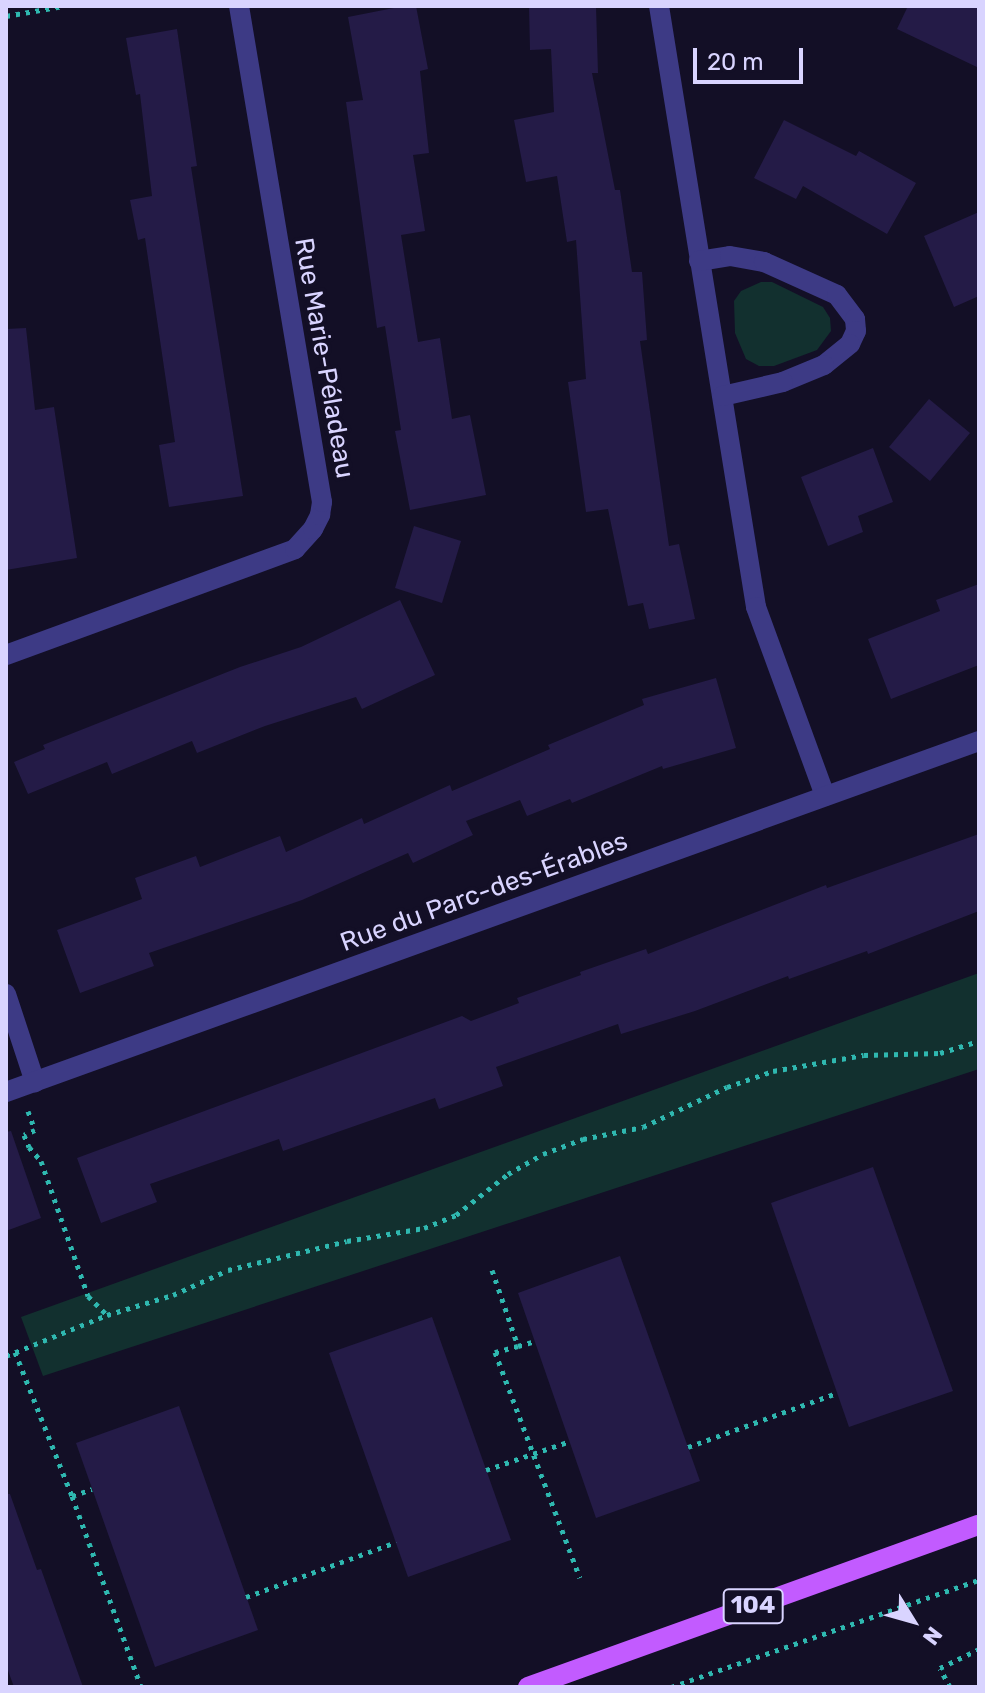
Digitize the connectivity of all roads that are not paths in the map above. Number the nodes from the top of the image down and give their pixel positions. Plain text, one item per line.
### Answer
1 (239, 6) edge
2 (659, 6) edge
3 (699, 261) junction
4 (723, 396) junction
5 (6, 655) edge
6 (979, 741) edge
7 (825, 796) junction
8 (6, 994) edge
9 (35, 1082) junction
10 (6, 1092) edge
11 (979, 1525) edge
12 (528, 1687) edge

1 - 5 street, Rue Marie-Péladeau
2 - 3 street
3 - 4 street
3 - 4 street
4 - 7 street
6 - 7 street, Rue du Parc-des-Érables
7 - 9 street, Rue du Parc-des-Érables
8 - 9 street
9 - 10 street, Rue du Parc-des-Érables
11 - 12 main road, 104

